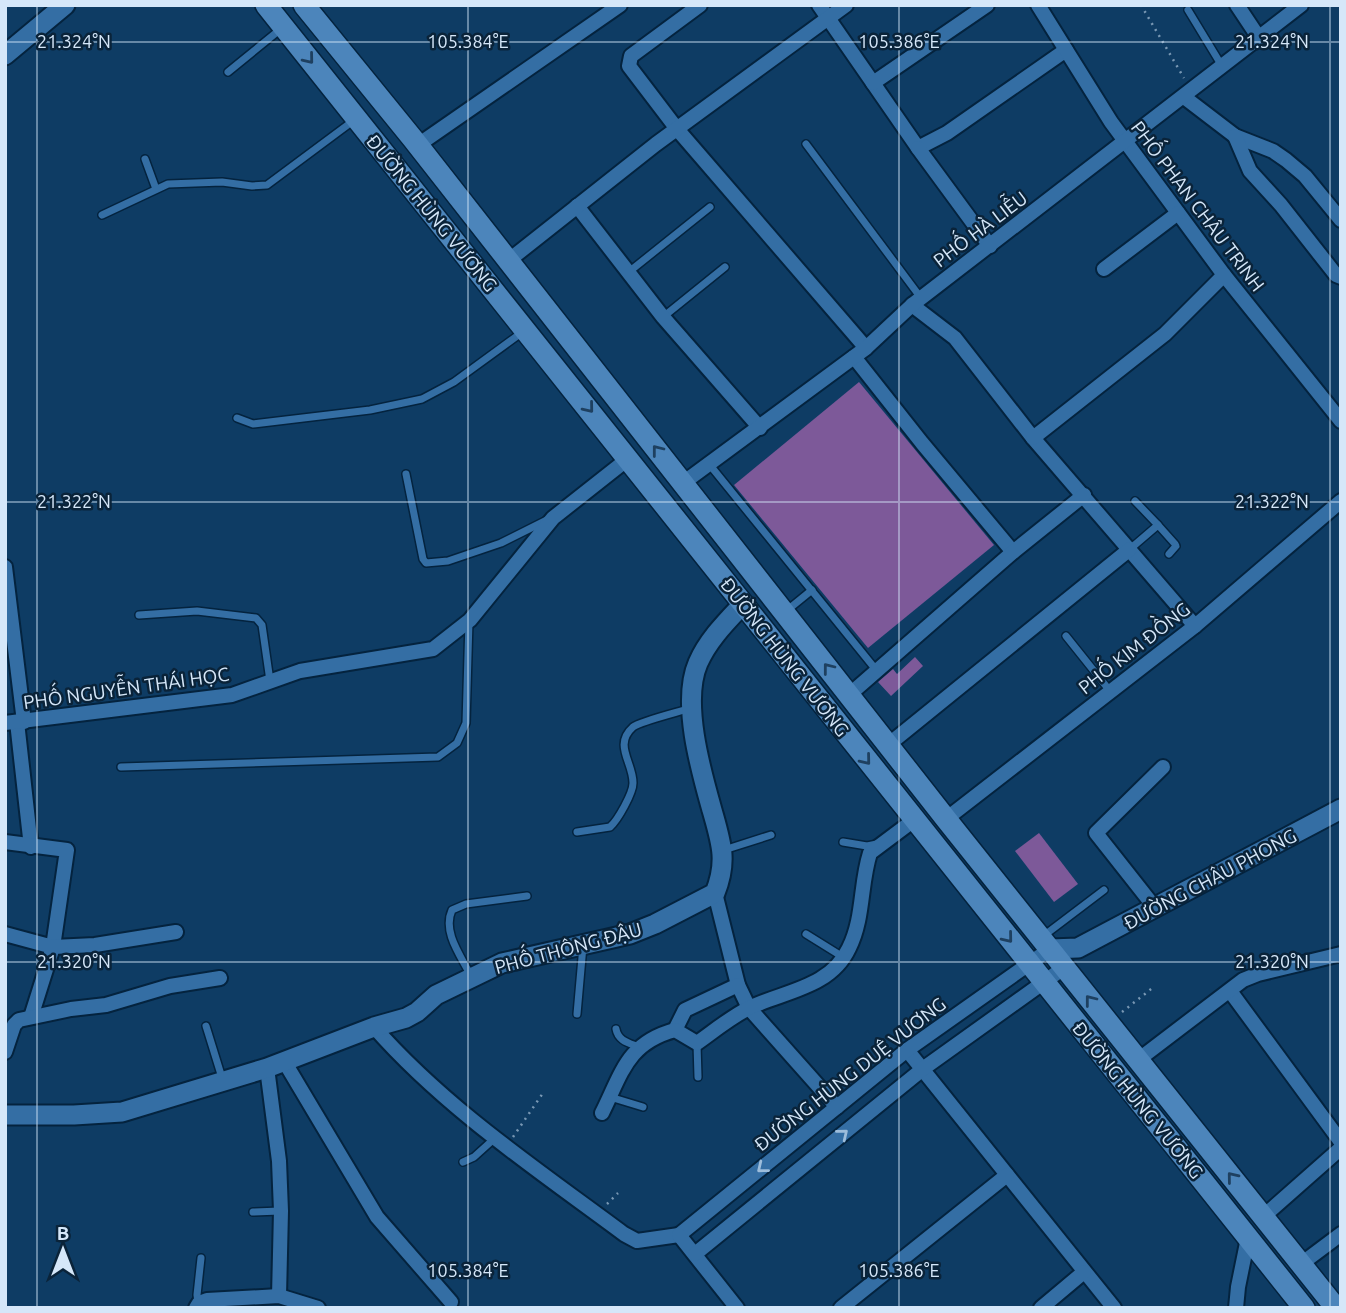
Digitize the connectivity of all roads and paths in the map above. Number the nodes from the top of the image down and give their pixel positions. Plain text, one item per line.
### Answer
1 (65, 5) edge
2 (266, 5) edge
3 (304, 5) edge
4 (620, 5) edge
5 (700, 5) edge
6 (819, 5) edge
7 (846, 5) edge
8 (987, 5) edge
9 (1038, 5) edge
10 (1141, 5) edge
11 (1237, 5) edge
12 (1301, 5) edge
13 (1188, 10) dead end
14 (828, 18) junction
15 (284, 27) junction
16 (1259, 38) junction
17 (1066, 50) junction
18 (5, 55) edge
19 (1222, 67) junction
20 (228, 72) dead end
21 (873, 83) junction
22 (1188, 94) junction
23 (357, 119) junction
24 (677, 129) junction
25 (1235, 136) junction
26 (1126, 142) junction
27 (806, 144) dead end
28 (418, 145) junction
29 (918, 148) junction
30 (145, 159) dead end
31 (156, 189) junction
32 (577, 206) junction
33 (710, 207) dead end
34 (1178, 213) junction
35 (102, 215) dead end
36 (1341, 220) edge
37 (990, 246) junction
38 (508, 261) junction
39 (725, 267) dead end
40 (1104, 269) dead end
41 (630, 271) junction
42 (1224, 275) junction
43 (1341, 277) edge
44 (917, 301) junction
45 (663, 317) junction
46 (525, 330) junction
47 (860, 353) junction
48 (594, 369) junction
49 (571, 386) junction
50 (237, 418) dead end
51 (1341, 421) edge
52 (760, 428) junction
53 (1033, 438) junction
54 (629, 458) junction
55 (709, 464) junction
56 (406, 474) dead end
57 (683, 483) junction
58 (1084, 495) junction
59 (1135, 500) dead end
60 (1341, 501) edge
61 (553, 519) junction
62 (1158, 525) junction
63 (1130, 549) junction
64 (1013, 552) junction
65 (1169, 554) dead end
66 (5, 567) edge
67 (812, 590) junction
68 (743, 604) junction
69 (7, 612) edge
70 (784, 612) junction
71 (139, 615) dead end
72 (470, 620) junction
73 (1195, 626) junction
74 (1066, 636) dead end
75 (877, 671) junction
76 (270, 681) junction
77 (1110, 692) junction
78 (849, 695) junction
79 (692, 708) junction
80 (15, 722) edge
81 (888, 745) junction
82 (121, 767) dead end
83 (1163, 767) dead end
84 (1341, 809) edge
85 (946, 819) junction
86 (914, 820) junction
87 (577, 832) dead end
88 (771, 835) dead end
89 (5, 842) edge
90 (843, 842) dead end
91 (885, 842) junction
92 (32, 847) junction
93 (723, 850) junction
94 (1104, 890) dead end
95 (715, 893) junction
96 (527, 896) dead end
97 (1156, 908) junction
98 (176, 932) dead end
99 (5, 934) edge
100 (806, 934) dead end
101 (1045, 943) junction
102 (583, 945) junction
103 (53, 947) junction
104 (1078, 948) junction
105 (1341, 954) edge
106 (844, 957) junction
107 (1028, 963) junction
108 (1065, 967) junction
109 (471, 976) junction
110 (220, 978) dead end
111 (1044, 982) junction
112 (738, 985) junction
113 (1155, 986) dead end
114 (1230, 991) junction
115 (749, 1008) junction
116 (577, 1014) dead end
117 (31, 1017) junction
118 (1109, 1023) junction
119 (206, 1027) dead end
120 (374, 1027) junction
121 (616, 1028) dead end
122 (675, 1030) junction
123 (697, 1043) junction
124 (639, 1047) junction
125 (907, 1050) junction
126 (5, 1052) edge
127 (1138, 1060) junction
128 (276, 1065) junction
129 (923, 1068) junction
130 (698, 1077) dead end
131 (224, 1081) junction
132 (543, 1093) dead end
133 (610, 1097) junction
134 (643, 1107) dead end
135 (837, 1107) junction
136 (602, 1113) dead end
137 (5, 1115) edge
138 (501, 1141) junction
139 (1341, 1142) edge
140 (1341, 1148) edge
141 (463, 1162) dead end
142 (1007, 1175) junction
143 (281, 1211) junction
144 (253, 1212) dead end
145 (1264, 1216) junction
146 (1341, 1234) edge
147 (678, 1235) junction
148 (1248, 1238) junction
149 (695, 1254) junction
150 (201, 1258) dead end
151 (1301, 1264) junction
152 (1084, 1272) junction
153 (279, 1296) junction
154 (451, 1302) dead end
155 (197, 1306) edge
156 (318, 1308) edge
157 (737, 1308) edge
158 (841, 1308) edge
159 (1041, 1308) edge
160 (1114, 1308) edge
161 (1236, 1308) edge
162 (1304, 1308) edge
163 (1336, 1308) edge

1 - 18 street
2 - 15 main road, ĐƯỜNG HÙNG VƯƠNG
3 - 28 main road, ĐƯỜNG HÙNG VƯƠNG
4 - 28 street
5 - 24 street
6 - 14 street
7 - 14 street
8 - 21 street
9 - 17 street, PHỐ PHAN CHÂU TRINH
10 - 22 path
11 - 16 street
12 - 16 street, PHỐ HÀ LIỄU
13 - 19 lane
14 - 21 street
14 - 24 street
15 - 20 lane
15 -> 23 main road, ĐƯỜNG HÙNG VƯƠNG
16 - 19 street, PHỐ HÀ LIỄU
17 - 26 street, PHỐ PHAN CHÂU TRINH
17 - 29 street
19 - 22 street, PHỐ HÀ LIỄU
21 - 29 street
22 - 25 street
22 - 26 street, PHỐ HÀ LIỄU
23 - 31 lane
23 - 46 main road, ĐƯỜNG HÙNG VƯƠNG
24 - 32 street
24 - 47 street
25 - 36 street
25 - 43 street
26 - 34 street, PHỐ PHAN CHÂU TRINH
26 - 37 street, PHỐ HÀ LIỄU
27 - 44 lane
28 - 38 main road, ĐƯỜNG HÙNG VƯƠNG
29 - 37 street
30 - 31 lane
31 - 35 lane
32 - 38 street
32 - 41 street
33 - 41 lane
34 - 40 street
34 - 42 street, PHỐ PHAN CHÂU TRINH
37 - 44 street, PHỐ HÀ LIỄU
38 - 48 main road, ĐƯỜNG HÙNG VƯƠNG
39 - 45 lane
41 - 45 street
42 - 51 street, PHỐ PHAN CHÂU TRINH
42 - 53 street
44 - 47 street, PHỐ HÀ LIỄU
44 - 53 street
45 - 52 street
46 - 49 main road, ĐƯỜNG HÙNG VƯƠNG
46 - 50 lane
47 - 52 street, PHỐ HÀ LIỄU
47 - 64 street
48 - 49 main road
57 -> 48 main road, ĐƯỜNG HÙNG VƯƠNG
49 -> 54 main road, ĐƯỜNG HÙNG VƯƠNG
52 - 55 street, PHỐ HÀ LIỄU
53 - 58 street
54 - 61 street, PHỐ NGUYỄN THÁI HỌC
54 - 68 main road, ĐƯỜNG HÙNG VƯƠNG
55 - 57 street, PHỐ HÀ LIỄU
55 - 67 lane
56 - 61 lane
57 - 70 main road, ĐƯỜNG HÙNG VƯƠNG
58 - 63 street
58 - 64 street
59 - 62 lane
60 - 73 street, PHỐ KIM ĐỒNG
61 - 72 street, PHỐ NGUYỄN THÁI HỌC
62 - 63 lane
62 - 65 lane
63 - 73 street
63 - 81 street
64 - 75 street
66 - 69 street
67 - 70 lane
67 - 75 lane
68 - 79 street
68 -> 86 main road, ĐƯỜNG HÙNG VƯƠNG
69 - 80 street
78 -> 70 main road, ĐƯỜNG HÙNG VƯƠNG
71 - 76 lane
72 - 76 street, PHỐ NGUYỄN THÁI HỌC
72 - 82 lane
73 - 77 street, PHỐ KIM ĐỒNG
74 - 77 lane
75 - 78 street
76 - 80 street, PHỐ NGUYỄN THÁI HỌC
77 - 85 street, PHỐ KIM ĐỒNG
78 - 81 main road, ĐƯỜNG HÙNG VƯƠNG
79 - 87 lane
79 - 93 street
80 - 92 street
81 - 85 main road, ĐƯỜNG HÙNG VƯƠNG
83 - 97 street
84 - 97 street, ĐƯỜNG CHÂU PHONG
85 - 101 main road, ĐƯỜNG HÙNG VƯƠNG
86 - 91 street
86 -> 107 main road, ĐƯỜNG HÙNG VƯƠNG
88 - 93 lane
89 - 92 street
90 - 91 lane
91 - 106 street
92 - 103 street
93 - 95 street
94 - 101 lane
95 - 102 street, PHỐ THÔNG ĐẬU
95 - 112 street
96 - 109 lane
97 - 104 street, ĐƯỜNG CHÂU PHONG
98 - 103 street
99 - 103 street
100 - 106 lane
101 - 104 street, ĐƯỜNG CHÂU PHONG
101 - 107 street, ĐƯỜNG HÙNG DUỆ VƯƠNG
101 - 108 main road, ĐƯỜNG HÙNG VƯƠNG
102 - 109 street, PHỐ THÔNG ĐẬU
102 - 116 lane
103 - 117 street
104 - 108 street, ĐƯỜNG CHÂU PHONG
105 - 114 street
106 - 115 street
107 - 111 main road, ĐƯỜNG HÙNG VƯƠNG
107 - 125 street, ĐƯỜNG HÙNG DUỆ VƯƠNG
108 - 111 street
118 -> 108 main road, ĐƯỜNG HÙNG VƯƠNG
109 - 120 street, PHỐ THÔNG ĐẬU
110 - 117 street
111 - 129 street
111 - 148 main road, ĐƯỜNG HÙNG VƯƠNG
112 - 115 street
112 - 122 street
113 - 118 path
114 - 127 street
114 - 139 street
115 - 123 street
115 - 135 street
117 - 126 street
118 - 127 main road, ĐƯỜNG HÙNG VƯƠNG
119 - 131 lane
120 - 128 street, PHỐ THÔNG ĐẬU
120 - 138 street
121 - 124 lane
122 - 123 street
122 - 124 street
123 - 130 lane
124 - 133 street
125 - 129 street
125 - 135 street, ĐƯỜNG HÙNG DUỆ VƯƠNG
145 -> 127 main road, ĐƯỜNG HÙNG VƯƠNG
128 - 131 street, PHỐ THÔNG ĐẬU
128 - 143 street
128 - 154 street
129 - 142 street
149 -> 129 street
131 - 137 street, PHỐ THÔNG ĐẬU
132 - 138 path
133 - 134 lane
133 - 136 street
135 -> 147 street, ĐƯỜNG HÙNG DUỆ VƯƠNG
138 - 141 lane
138 - 147 street
140 - 145 street
142 - 152 street
142 - 158 street
143 - 144 lane
143 - 153 street
145 - 151 main road, ĐƯỜNG HÙNG VƯƠNG
146 - 151 street
147 - 149 street
148 - 161 street
148 - 162 main road, ĐƯỜNG HÙNG VƯƠNG
149 - 157 street
150 - 155 lane
151 - 163 main road, ĐƯỜNG HÙNG VƯƠNG
152 - 159 street
152 - 160 street
153 - 155 street
153 - 156 street

